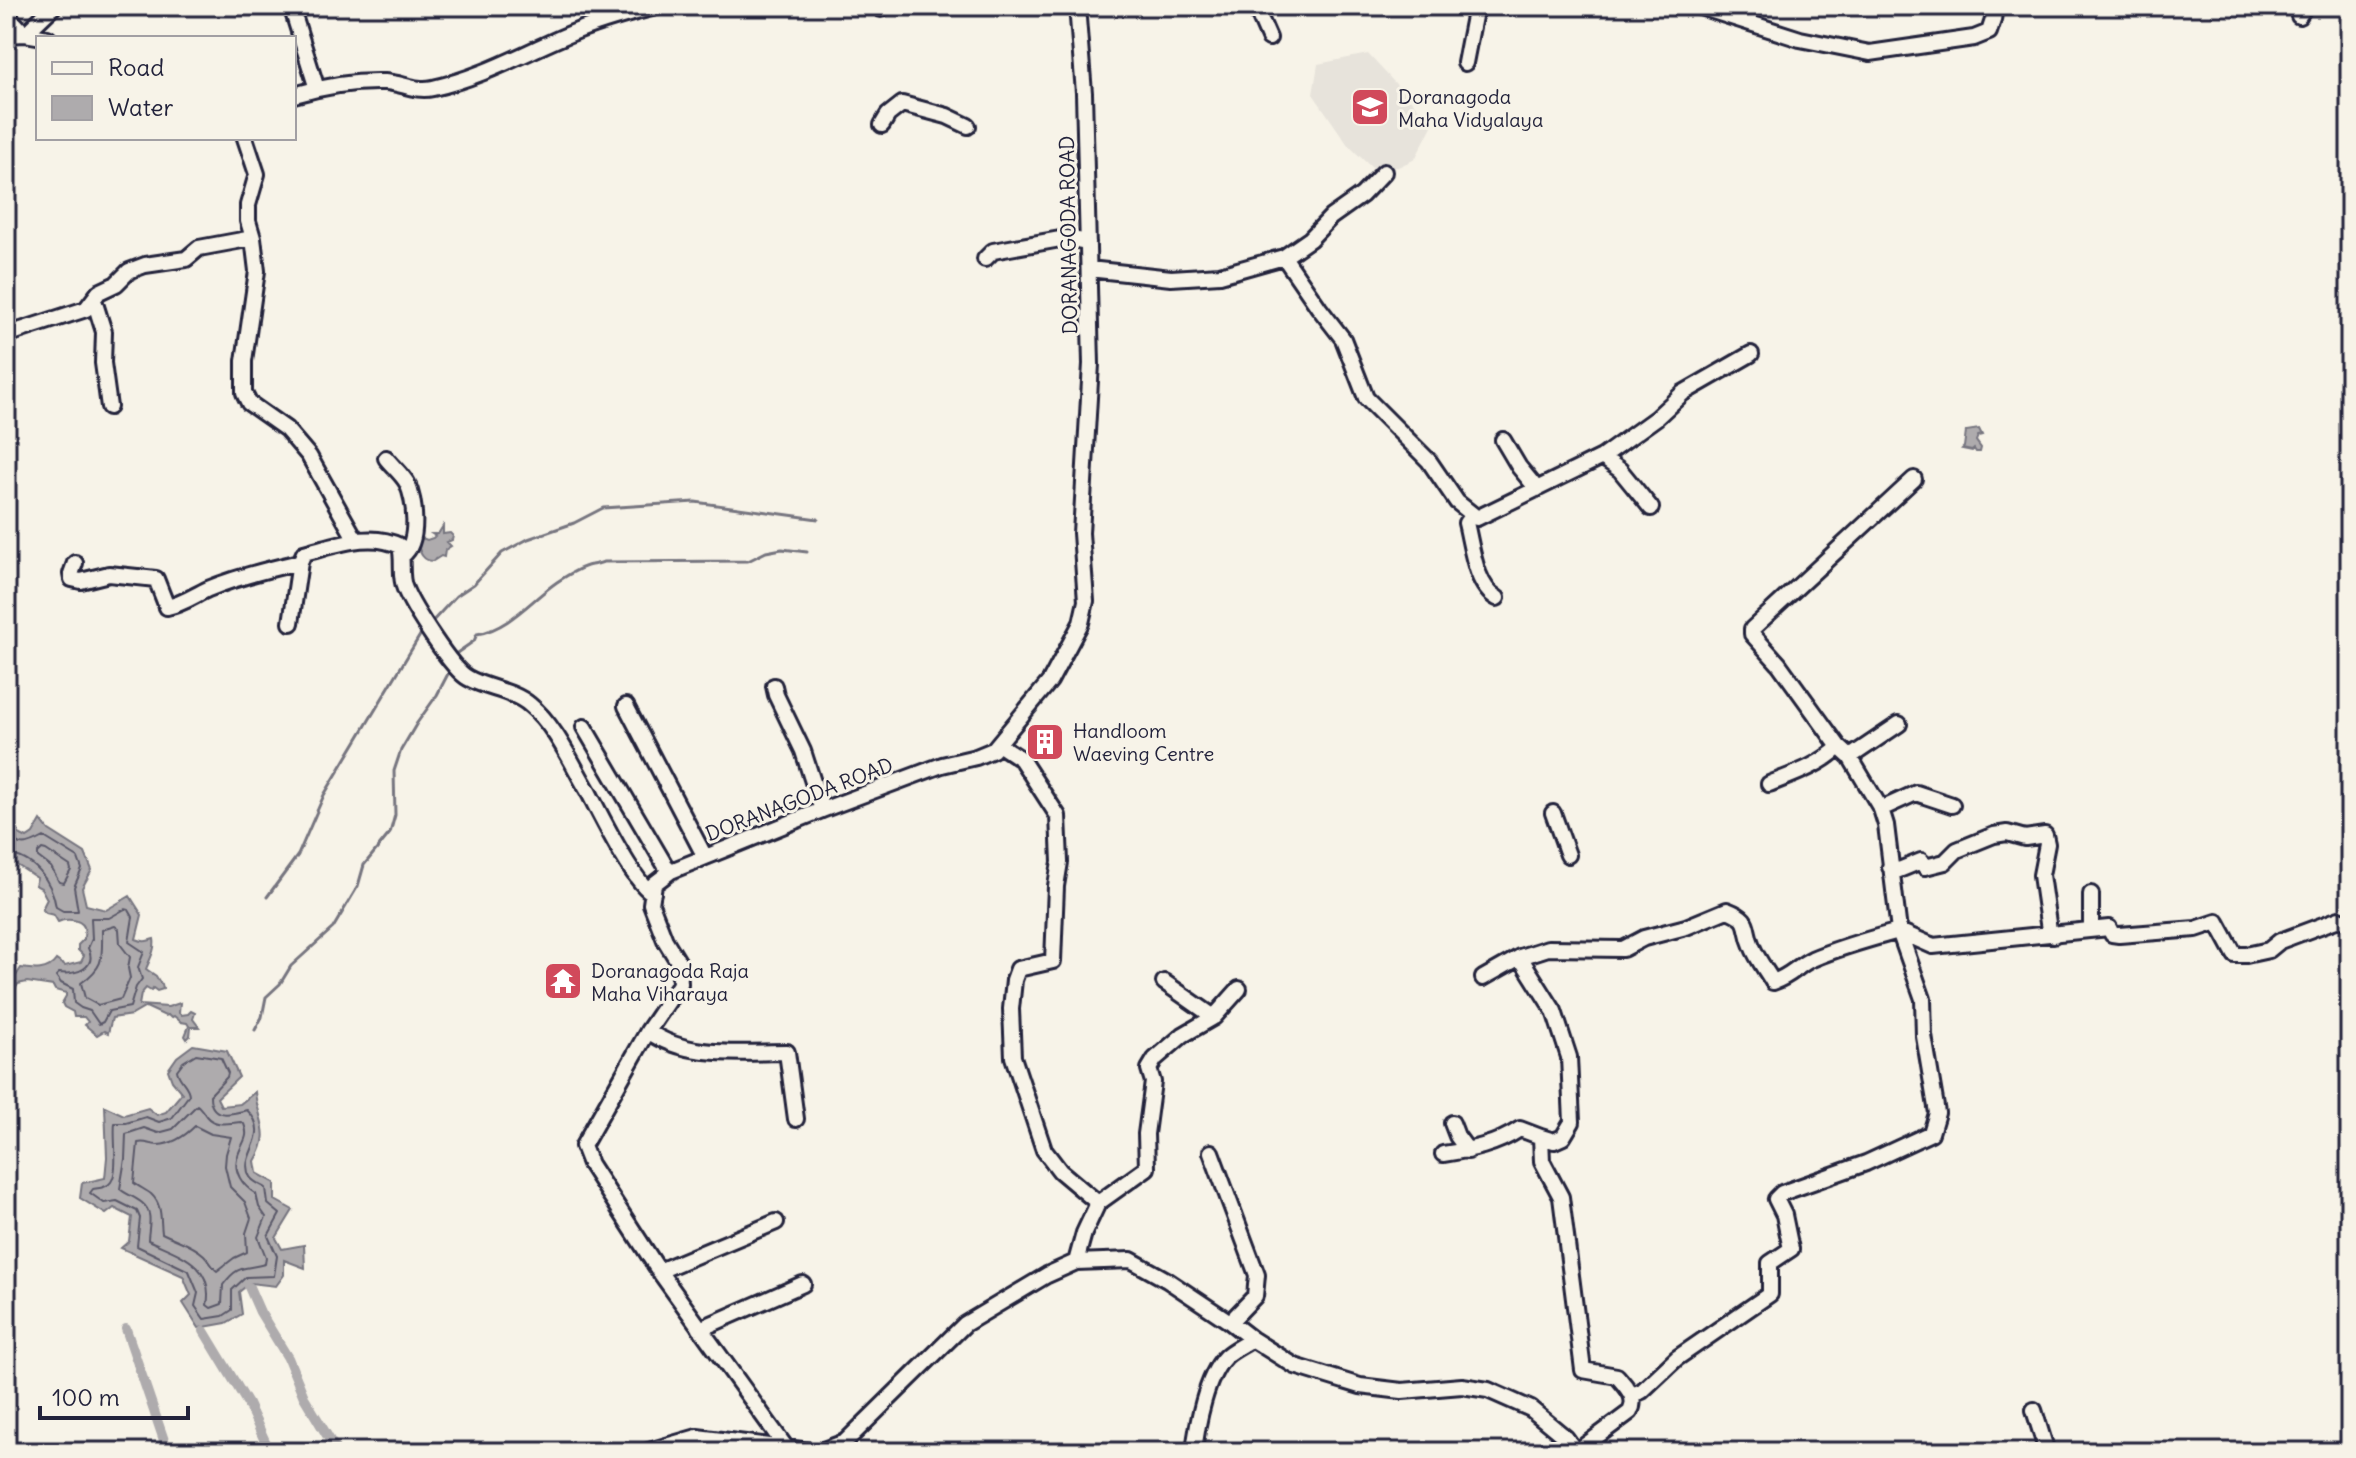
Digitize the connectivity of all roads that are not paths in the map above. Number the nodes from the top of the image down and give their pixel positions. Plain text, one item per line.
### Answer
1 (54, 6) edge
2 (291, 6) edge
3 (660, 6) edge
4 (1077, 6) edge
5 (1255, 6) edge
6 (1476, 6) edge
7 (1697, 6) edge
8 (1995, 6) edge
9 (6, 14) edge
10 (25, 34) junction
11 (6, 35) edge
12 (36, 36) edge
13 (1269, 38) dead end
14 (1465, 63) dead end
15 (317, 89) junction
16 (296, 94) edge
17 (882, 125) dead end
18 (968, 126) dead end
19 (246, 140) edge
20 (1384, 172) dead end
21 (253, 238) junction
22 (1088, 242) junction
23 (1284, 257) junction
24 (985, 259) dead end
25 (1089, 269) junction
26 (94, 300) junction
27 (6, 335) edge
28 (1751, 354) dead end
29 (109, 407) dead end
30 (1503, 440) dead end
31 (1602, 457) junction
32 (386, 458) dead end
33 (1914, 479) dead end
34 (1537, 489) junction
35 (1651, 508) dead end
36 (1472, 515) junction
37 (356, 540) junction
38 (403, 555) junction
39 (300, 562) junction
40 (75, 563) dead end
41 (1497, 598) dead end
42 (291, 623) dead end
43 (774, 686) dead end
44 (626, 706) dead end
45 (1899, 724) dead end
46 (584, 727) dead end
47 (998, 744) junction
48 (1845, 752) junction
49 (1769, 784) dead end
50 (1952, 805) dead end
51 (1881, 809) junction
52 (822, 810) junction
53 (1553, 813) dead end
54 (1568, 855) dead end
55 (705, 857) junction
56 (1890, 867) junction
57 (671, 871) junction
58 (653, 893) junction
59 (2091, 894) dead end
60 (2350, 923) edge
61 (2091, 930) junction
62 (1899, 931) junction
63 (2054, 935) junction
64 (1520, 957) junction
65 (1483, 978) dead end
66 (1164, 982) dead end
67 (1239, 989) dead end
68 (1214, 1017) junction
69 (648, 1031) junction
70 (796, 1119) dead end
71 (1452, 1123) dead end
72 (1541, 1137) junction
73 (1468, 1151) junction
74 (1211, 1152) dead end
75 (1443, 1154) dead end
76 (1098, 1203) junction
77 (776, 1222) dead end
78 (1076, 1262) junction
79 (659, 1271) junction
80 (803, 1284) dead end
81 (1230, 1322) junction
82 (700, 1329) junction
83 (1252, 1339) junction
84 (1632, 1395) junction
85 (2034, 1410) dead end
86 (787, 1450) edge
87 (645, 1452) edge
88 (1194, 1452) edge
89 (1576, 1452) edge
90 (2047, 1452) edge

1 - 10 street
2 - 15 street
3 - 15 street
4 - 22 street, DORANAGODA ROAD
5 - 13 street
6 - 14 street
7 - 8 street
9 - 10 street
10 - 11 street
10 - 12 street
15 - 16 street
17 - 18 street
19 - 21 street
20 - 23 street
21 - 26 street
21 - 37 street
22 - 24 street
22 - 25 street, DORANAGODA ROAD
23 - 25 street
23 - 36 street
25 - 47 street, DORANAGODA ROAD
26 - 27 street
26 - 29 street
28 - 31 street
30 - 34 street
31 - 34 street
31 - 35 street
32 - 38 street
33 - 48 street
34 - 36 street
36 - 41 street
37 - 38 street
37 - 39 street
38 - 58 street
39 - 40 street
39 - 42 street
43 - 52 street
44 - 55 street
45 - 48 street
46 - 57 street
47 - 52 street, DORANAGODA ROAD
47 - 76 street
48 - 49 street
48 - 51 street
50 - 51 street
51 - 56 street
52 - 55 street, DORANAGODA ROAD
53 - 54 street
55 - 57 street, DORANAGODA ROAD
56 - 62 street
56 - 63 street
57 - 58 street, DORANAGODA ROAD
58 - 69 street
59 - 61 street
60 - 61 street
61 - 63 street
62 - 63 street
62 - 64 street
62 - 84 street
64 - 65 street
64 - 72 street
66 - 68 street
67 - 68 street
68 - 76 street
69 - 70 street
69 - 79 street
71 - 73 street
72 - 73 street
72 - 84 street
73 - 75 street
74 - 81 street
76 - 78 street
77 - 79 street
78 - 81 street
78 - 86 street
79 - 82 street
80 - 82 street
81 - 83 street
82 - 86 street
83 - 88 street
83 - 89 street
84 - 89 street
85 - 90 street
86 - 87 street

